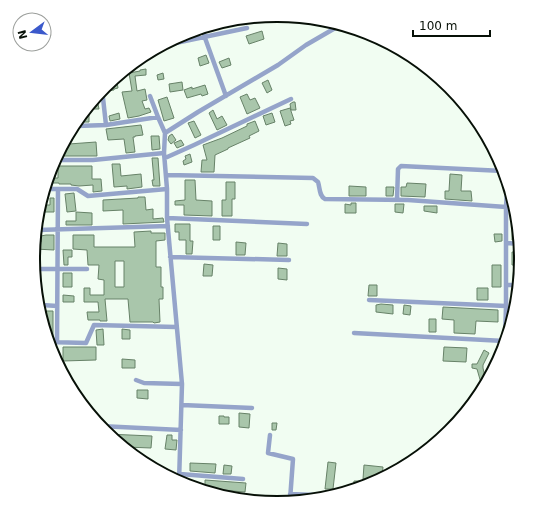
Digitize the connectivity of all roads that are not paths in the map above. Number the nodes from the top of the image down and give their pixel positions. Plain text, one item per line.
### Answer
1 (247, 28) dead end
2 (333, 29) edge
3 (204, 34) edge
4 (205, 38) junction
5 (180, 42) edge
6 (150, 96) dead end
7 (226, 96) junction
8 (103, 98) edge
9 (291, 98) dead end
10 (158, 117) junction
11 (106, 125) junction
12 (80, 126) edge
13 (165, 133) junction
14 (165, 155) junction
15 (61, 160) edge
16 (496, 171) edge
17 (166, 175) junction
18 (50, 189) edge
19 (58, 189) junction
20 (167, 189) junction
21 (397, 200) junction
22 (508, 207) edge
23 (508, 209) edge
24 (167, 218) junction
25 (307, 224) dead end
26 (168, 226) junction
27 (42, 230) edge
28 (58, 230) junction
29 (506, 243) junction
30 (513, 244) edge
31 (170, 257) junction
32 (289, 260) dead end
33 (40, 269) edge
34 (57, 269) junction
35 (87, 269) dead end
36 (506, 285) junction
37 (512, 285) edge
38 (369, 300) dead end
39 (44, 305) edge
40 (57, 306) junction
41 (506, 306) junction
42 (505, 319) edge
43 (176, 327) junction
44 (354, 333) dead end
45 (499, 339) edge
46 (57, 342) joint
47 (136, 380) dead end
48 (182, 384) junction
49 (182, 405) junction
50 (252, 408) dead end
51 (108, 426) edge
52 (181, 430) junction
53 (270, 435) dead end
54 (180, 474) joint
55 (243, 479) dead end
56 (290, 494) joint
57 (301, 494) edge

1 - 4 street
2 - 7 street
3 - 4 street
4 - 5 street
4 - 7 street
6 - 10 street
7 - 13 street
8 - 11 street
9 - 14 street
10 - 11 street
10 - 13 street
11 - 12 street
13 - 14 street
14 - 15 street
14 - 17 street
16 - 21 street
17 - 20 street
17 - 21 street
18 - 19 street
19 - 20 street
19 - 28 street
20 - 24 street
21 - 22 street
23 - 29 street
24 - 25 street
24 - 26 street
26 - 28 street
26 - 31 street
27 - 28 street
28 - 34 street
29 - 30 street
29 - 36 street
31 - 32 street
31 - 43 street
33 - 34 street
34 - 35 street
34 - 40 street
36 - 37 street
36 - 41 street
38 - 41 street
39 - 40 street
40 - 46 street
41 - 42 street
43 - 46 street
43 - 48 street
44 - 45 street
47 - 48 street
48 - 49 street
49 - 50 street
49 - 52 street
51 - 52 street
52 - 54 street
53 - 56 street
54 - 55 street
56 - 57 street

